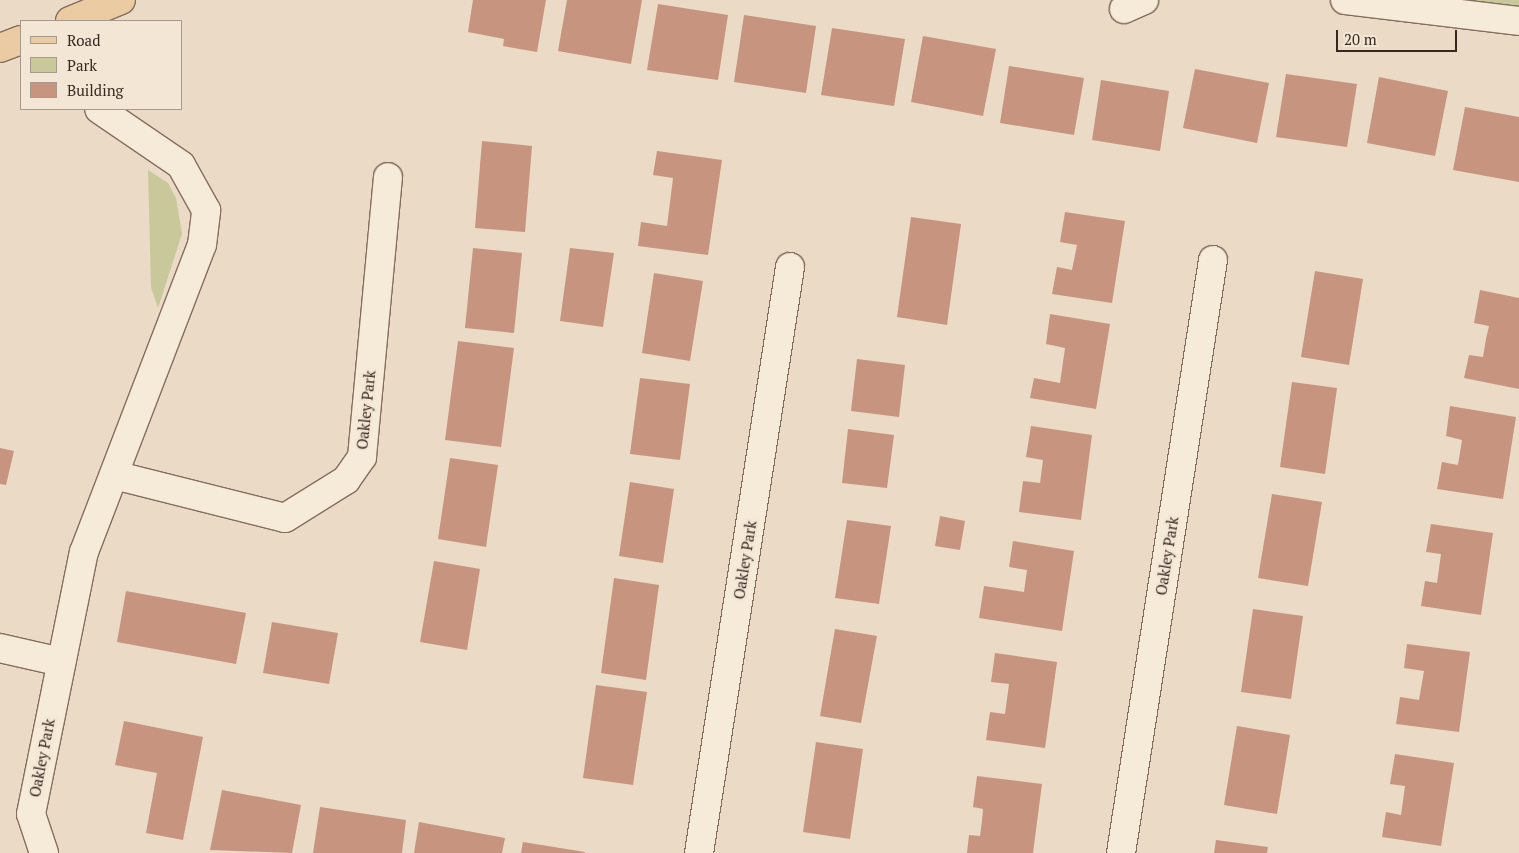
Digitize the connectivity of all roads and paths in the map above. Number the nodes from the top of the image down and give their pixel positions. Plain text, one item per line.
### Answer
1 (121, 0) edge
2 (1345, 0) edge
3 (72, 20) edge
4 (1519, 21) edge
5 (20, 40) edge
6 (0, 48) edge
7 (100, 110) edge
8 (388, 177) dead end
9 (1212, 260) dead end
10 (790, 267) dead end
11 (114, 475) junction
12 (0, 648) edge
13 (61, 662) junction
14 (44, 853) edge
15 (699, 853) edge
16 (1121, 853) edge

1 - 3 main road
2 - 4 street
5 - 6 main road
7 - 11 street, Oakley Park
8 - 11 street, Oakley Park
9 - 16 street, Oakley Park
10 - 15 street, Oakley Park
11 - 13 street, Oakley Park
12 - 13 street
13 - 14 street, Oakley Park

